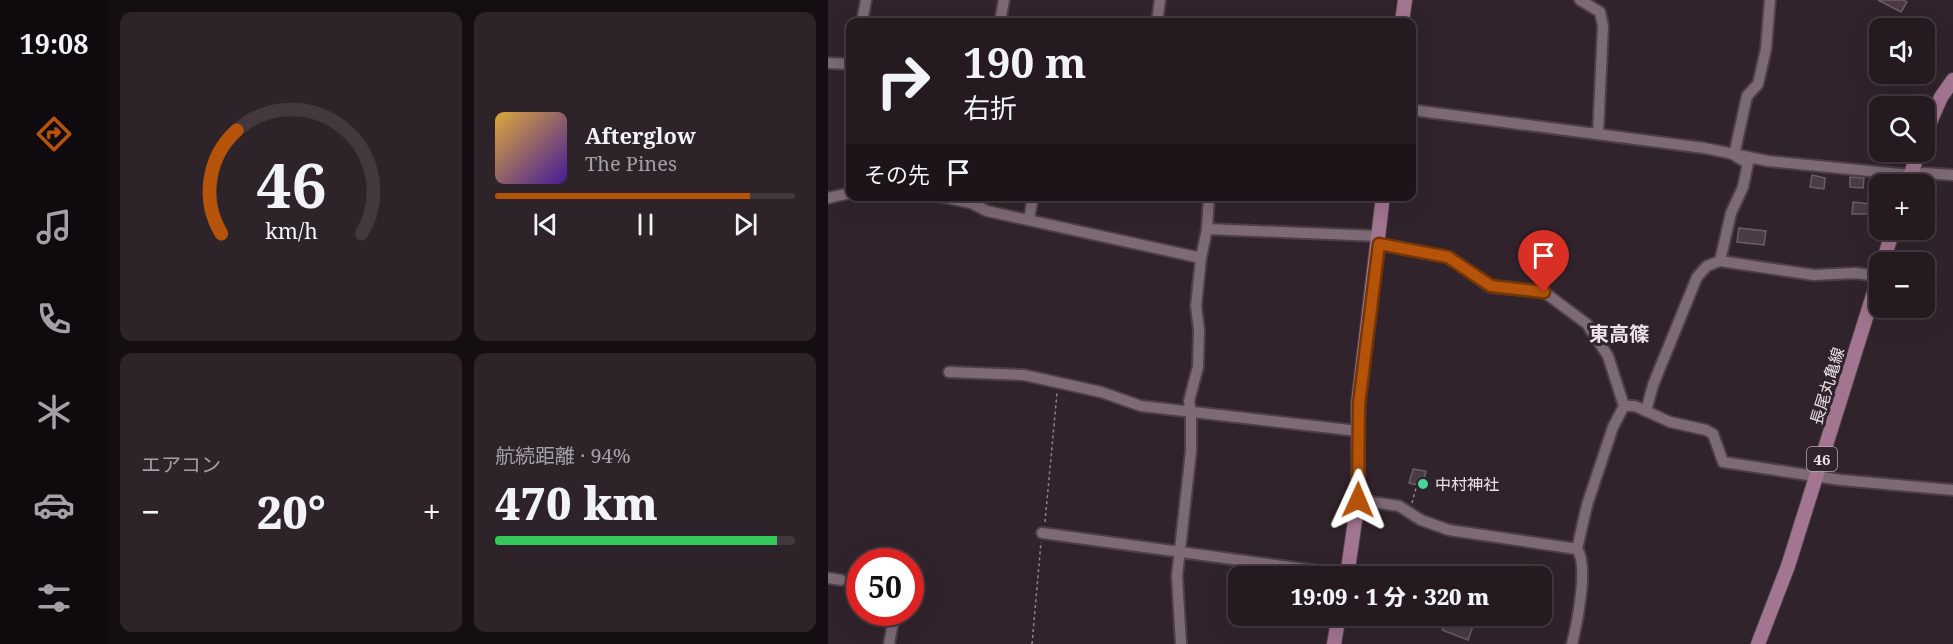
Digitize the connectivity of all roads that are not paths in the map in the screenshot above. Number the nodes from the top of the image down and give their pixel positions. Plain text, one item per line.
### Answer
1 (866, 0) edge
2 (1004, 0) edge
3 (1160, 0) edge
4 (1405, 0) edge
5 (1580, 0) edge
6 (1770, 0) edge
7 (863, 18) edge
8 (1001, 18) edge
9 (1158, 18) edge
10 (1403, 18) edge
11 (828, 63) edge
12 (846, 64) edge
13 (1953, 80) edge
14 (1416, 111) edge
15 (1935, 111) edge
16 (1598, 134) junction
17 (1734, 155) junction
18 (1922, 174) edge
19 (1869, 175) edge
20 (1953, 175) edge
21 (846, 194) edge
22 (828, 198) edge
23 (957, 201) edge
24 (1032, 201) edge
25 (1209, 201) edge
26 (1383, 201) edge
27 (1029, 220) junction
28 (1207, 229) junction
29 (1379, 240) junction
30 (1201, 258) junction
31 (1720, 261) junction
32 (1869, 271) edge
33 (1869, 306) edge
34 (949, 372) dead end
35 (1624, 406) junction
36 (1646, 411) junction
37 (1191, 412) junction
38 (1358, 431) junction
39 (1817, 474) junction
40 (1953, 490) edge
41 (1358, 500) junction
42 (1042, 533) road end
43 (1576, 549) junction
44 (1179, 550) junction
45 (1287, 566) edge
46 (1349, 566) edge
47 (828, 578) edge
48 (841, 580) dead end
49 (892, 626) edge
50 (1338, 626) edge
51 (889, 644) edge
52 (1181, 644) edge
53 (1334, 644) edge
54 (1572, 644) edge
55 (1758, 644) edge

1 - 7 street
2 - 8 street
3 - 9 street
4 - 10 main road
5 - 16 street
6 - 17 street
11 - 12 street
13 - 15 main road
14 - 16 street
16 - 17 street
17 - 19 street
17 - 31 street
18 - 20 street
21 - 22 street
23 - 27 street
24 - 27 street
25 - 28 street
26 - 29 main road
27 - 30 street
28 - 29 street
28 - 30 street
29 - 35 street
29 - 38 main road
30 - 37 street
31 - 32 street
31 - 36 street
33 - 39 main road, 長尾丸亀線 / 46
34 - 37 street
35 - 36 street
35 - 43 street
36 - 39 street
37 - 38 street
37 - 44 street
38 - 41 main road
39 - 40 street
39 - 55 main road, 長尾丸亀線 / 46
41 - 43 street
41 - 46 main road
42 - 44 street
43 - 54 street
44 - 45 street
44 - 52 street
47 - 48 street
49 - 51 street
50 - 53 main road

